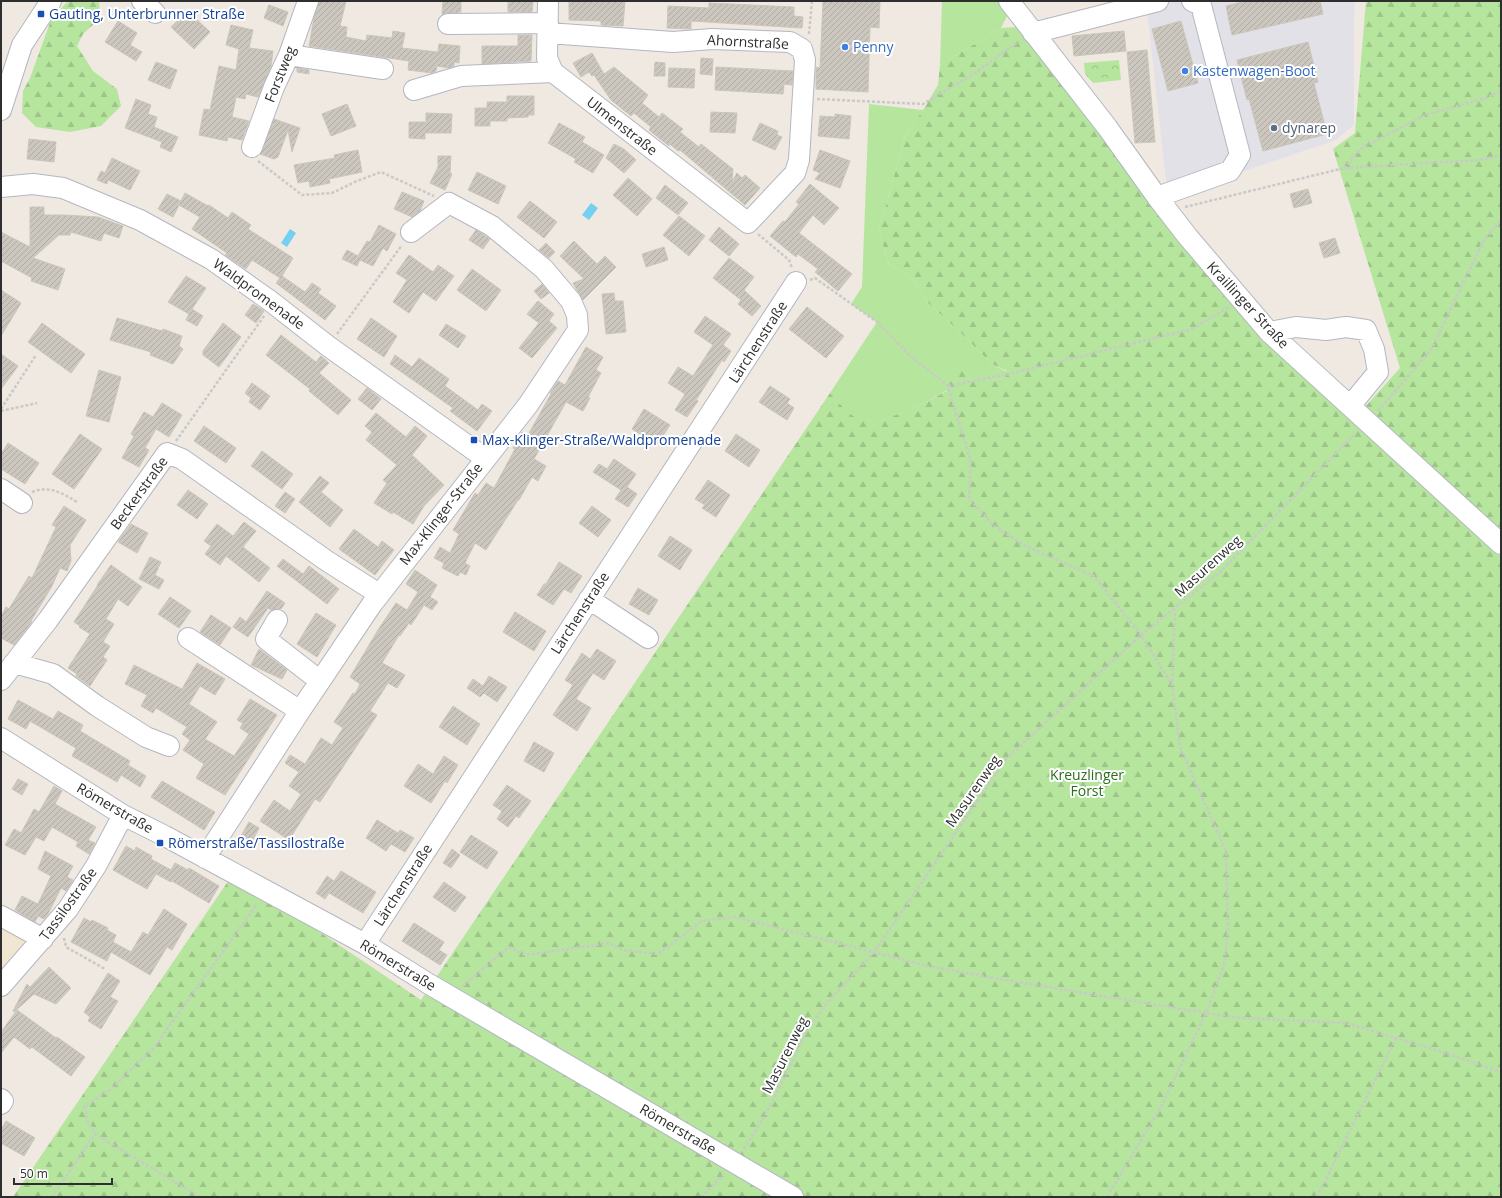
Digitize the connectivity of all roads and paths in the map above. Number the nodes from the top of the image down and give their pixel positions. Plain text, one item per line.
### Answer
1 (51, 1) edge
2 (308, 1) edge
3 (548, 1) edge
4 (812, 1) edge
5 (1009, 1) edge
6 (1158, 1) edge
7 (1192, 1) edge
8 (448, 24) dead end
9 (548, 28) junction
10 (1033, 32) junction
11 (802, 49) junction
12 (289, 54) junction
13 (384, 69) dead end
14 (553, 72) junction
15 (414, 90) dead end
16 (1501, 91) edge
17 (803, 98) junction
18 (1, 110) edge
19 (252, 147) joint
20 (1501, 156) edge
21 (1344, 168) junction
22 (3, 185) edge
23 (449, 203) junction
24 (1162, 204) junction
25 (1501, 220) edge
26 (748, 223) junction
27 (411, 232) joint
28 (796, 282) junction
29 (1241, 300) junction
30 (274, 303) junction
31 (1269, 332) junction
32 (328, 346) junction
33 (36, 355) dead end
34 (948, 386) junction
35 (37, 403) dead end
36 (1350, 406) junction
37 (1, 410) edge
38 (1368, 422) junction
39 (167, 452) junction
40 (485, 458) junction
41 (1, 489) edge
42 (77, 502) dead end
43 (22, 503) joint
44 (1501, 544) edge
45 (379, 594) junction
46 (589, 599) junction
47 (1175, 609) junction
48 (277, 620) dead end
49 (1141, 636) junction
50 (188, 638) dead end
51 (648, 638) dead end
52 (14, 663) junction
53 (1, 680) edge
54 (320, 681) junction
55 (1172, 685) junction
56 (300, 711) junction
57 (1, 738) edge
58 (169, 746) dead end
59 (123, 815) junction
60 (205, 858) junction
61 (267, 891) junction
62 (1, 916) edge
63 (47, 935) junction
64 (365, 944) junction
65 (875, 951) junction
66 (105, 969) dead end
67 (1, 986) edge
68 (451, 996) junction
69 (1206, 1013) junction
70 (1396, 1038) junction
71 (1501, 1072) edge
72 (1, 1099) edge
73 (1, 1104) edge
74 (95, 1134) junction
75 (735, 1163) junction
76 (52, 1197) edge
77 (200, 1197) edge
78 (701, 1197) edge
79 (793, 1197) edge
80 (1107, 1197) edge
81 (1317, 1197) edge

1 - 18 street
2 - 12 street, Forstweg
3 - 9 street
4 - 11 path
5 - 10 street, Kraillinger Straße
6 - 10 street
7 - 24 street
8 - 9 street, Ahornstraße
9 - 11 street, Ahornstraße
9 - 14 street
10 - 17 path
10 - 24 street, Kraillinger Straße
11 - 17 street, Ahornstraße
12 - 13 street
12 - 19 street, Forstweg
14 - 15 street
14 - 26 street, Ulmenstraße
16 - 21 path
17 - 26 street, Ahornstraße
19 - 23 path
20 - 21 path
21 - 24 path
22 - 30 street, Waldpromenade
23 - 27 street
23 - 40 street, Max-Klinger-Straße
24 - 29 street, Kraillinger Straße
25 - 38 path, Masurenweg
26 - 28 path
27 - 32 path
28 - 34 path
28 - 46 street, Lärchenstraße
29 - 31 street, Kraillinger Straße
29 - 34 path
30 - 32 street, Waldpromenade
30 - 39 path
31 - 36 street, Kraillinger Straße
31 - 36 street
32 - 40 street, Waldpromenade
33 - 37 path
34 - 49 path
35 - 37 path
36 - 38 street, Kraillinger Straße
38 - 44 street, Kraillinger Straße
38 - 47 path, Masurenweg
39 - 45 street, Beckerstraße
39 - 52 street, Beckerstraße
40 - 45 street, Max-Klinger-Straße
41 - 43 street
42 - 43 path
45 - 54 street, Max-Klinger-Straße
46 - 51 street
46 - 64 street, Lärchenstraße
47 - 49 path, Masurenweg
47 - 55 path
48 - 54 street
49 - 55 path
49 - 65 path, Masurenweg
50 - 56 street
52 - 53 street, Beckerstraße
52 - 58 street
54 - 56 street, Max-Klinger-Straße
55 - 69 path
56 - 60 street, Max-Klinger-Straße
57 - 59 street, Römerstraße
59 - 60 street, Römerstraße
59 - 63 street, Tassilostraße
60 - 61 street, Römerstraße
61 - 64 street, Römerstraße
61 - 74 path
62 - 63 street
63 - 66 path
63 - 67 street, Tassilostraße
64 - 68 street, Römerstraße
65 - 68 path
65 - 69 path
65 - 75 path, Masurenweg
68 - 75 street, Römerstraße
69 - 70 path
69 - 80 path
70 - 71 path
70 - 81 path
72 - 73 street
74 - 76 path
74 - 77 path
75 - 78 path, Masurenweg
75 - 79 street, Römerstraße

